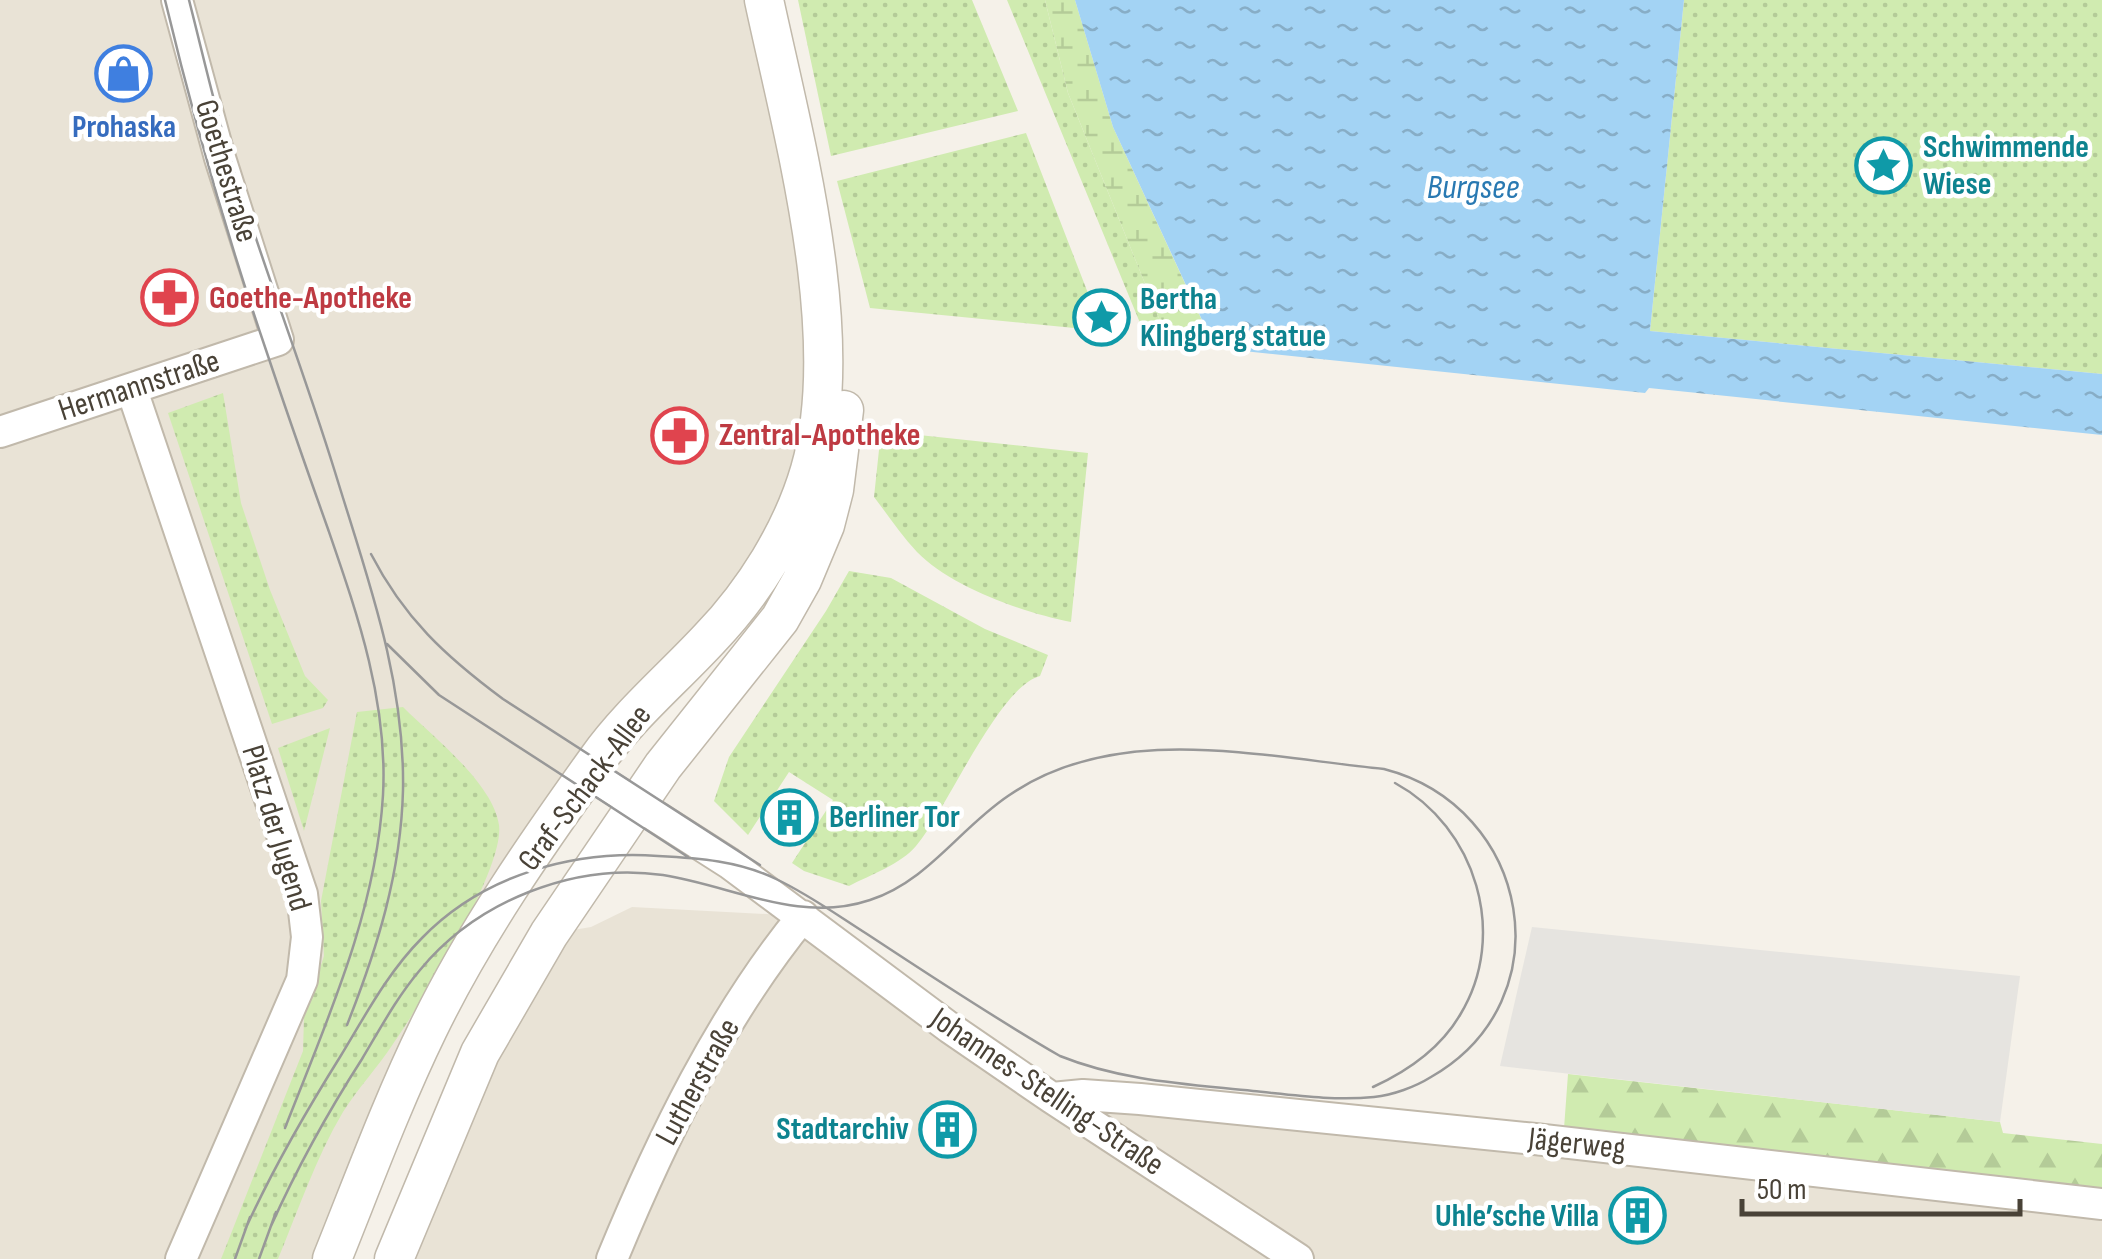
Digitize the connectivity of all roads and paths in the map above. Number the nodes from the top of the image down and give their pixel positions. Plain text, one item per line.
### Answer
1 (177, 0) edge
2 (764, 0) edge
3 (807, 207) junction
4 (278, 340) joint
5 (132, 390) junction
6 (0, 432) edge
7 (588, 774) junction
8 (638, 805) junction
9 (803, 916) junction
10 (1052, 1098) junction
11 (2102, 1204) edge
12 (181, 1259) edge
13 (332, 1259) edge
14 (394, 1259) edge
15 (612, 1259) edge
16 (1298, 1259) edge

1 - 4 street, Goethestraße
2 - 3 street, Graf-Schack-Allee
3 - 7 street, Graf-Schack-Allee
3 - 8 street, Graf-Schack-Allee
4 - 5 street, Hermannstraße
5 - 6 street, Hermannstraße
5 - 12 street, Platz der Jugend
7 - 8 street
7 - 13 street, Graf-Schack-Allee
8 - 9 street
8 - 14 street, Graf-Schack-Allee
9 - 10 street, Johannes-Stelling-Straße
9 - 15 street, Lutherstraße
10 - 11 street, Jägerweg
10 - 16 street, Johannes-Stelling-Straße

